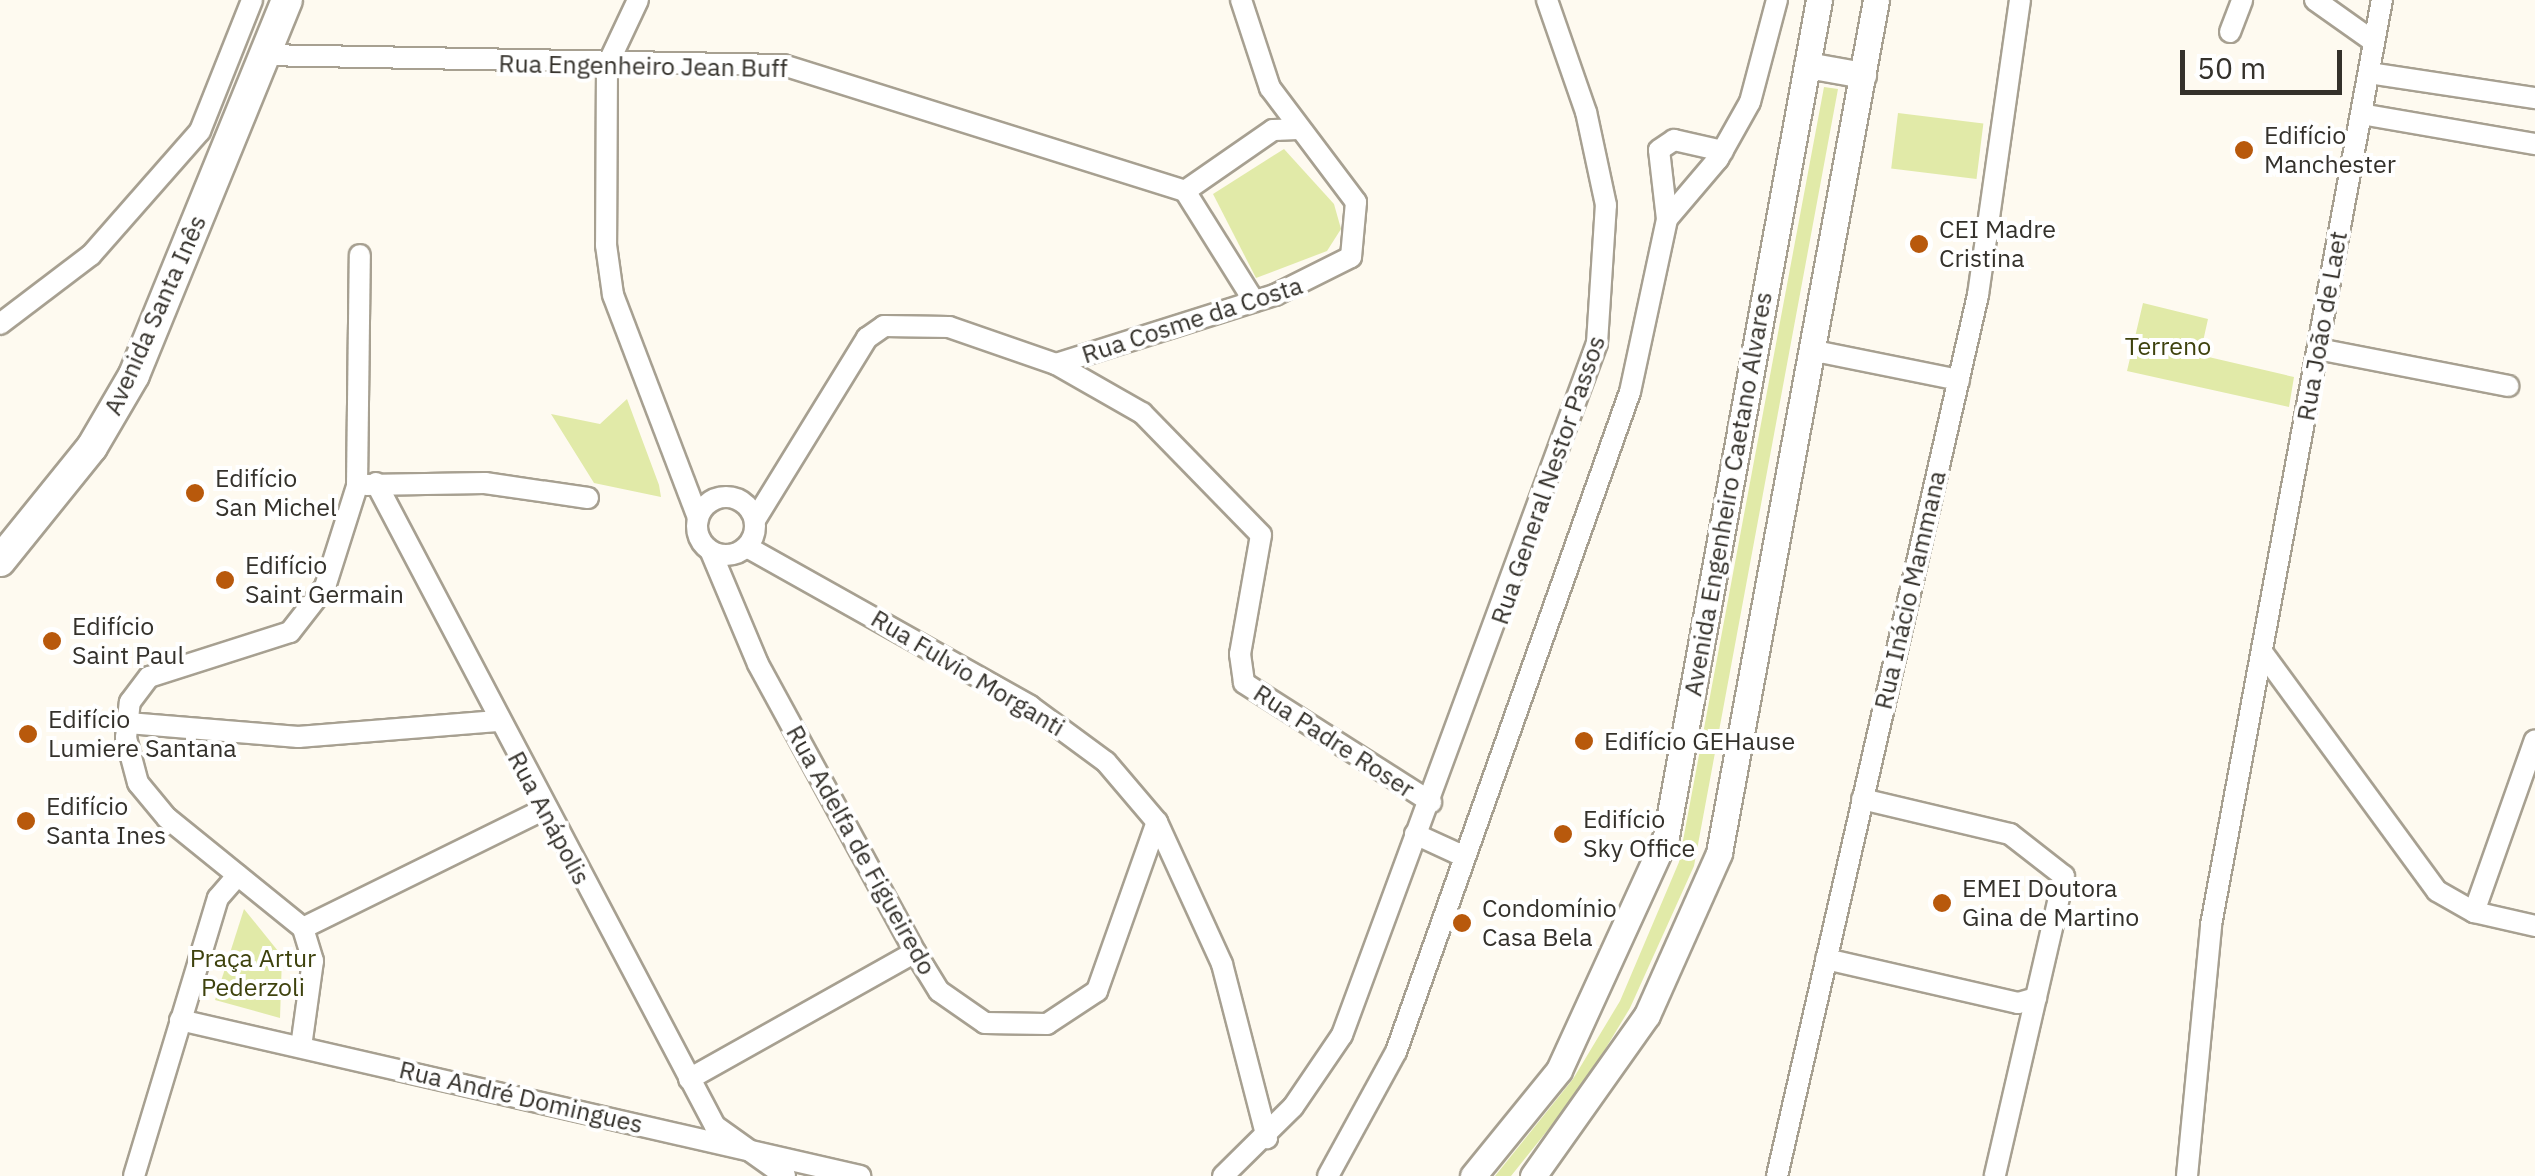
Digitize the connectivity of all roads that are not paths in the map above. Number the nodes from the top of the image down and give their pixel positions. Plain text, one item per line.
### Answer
1 (252, 0) edge
2 (260, 0) edge
3 (287, 0) edge
4 (638, 0) edge
5 (1241, 0) edge
6 (1546, 0) edge
7 (1777, 0) edge
8 (1819, 0) edge
9 (1876, 0) edge
10 (2020, 0) edge
11 (2242, 0) edge
12 (2315, 0) edge
13 (2382, 0) edge
14 (2230, 32) dead end
15 (2374, 42) junction
16 (264, 50) junction
17 (1807, 65) junction
18 (607, 66) junction
19 (2369, 73) junction
20 (1863, 75) junction
21 (2535, 98) edge
22 (2361, 114) junction
23 (1298, 128) junction
24 (2535, 144) edge
25 (1723, 151) junction
26 (1185, 191) junction
27 (1666, 219) junction
28 (360, 255) dead end
29 (1254, 301) junction
30 (0, 324) edge
31 (2318, 349) junction
32 (1810, 350) junction
33 (1056, 364) junction
34 (1958, 380) junction
35 (2508, 386) dead end
36 (685, 472) junction
37 (367, 485) junction
38 (588, 498) dead end
39 (718, 498) junction
40 (698, 518) junction
41 (748, 530) junction
42 (711, 552) junction
43 (0, 560) edge
44 (730, 601) junction
45 (2262, 652) junction
46 (497, 721) junction
47 (128, 722) junction
48 (2535, 740) edge
49 (1862, 800) junction
50 (1431, 802) junction
51 (545, 809) junction
52 (1157, 822) junction
53 (1415, 834) junction
54 (1463, 856) junction
55 (238, 875) junction
56 (2474, 912) junction
57 (2535, 926) edge
58 (303, 928) junction
59 (915, 952) junction
60 (1826, 959) junction
61 (2036, 998) junction
62 (180, 1020) junction
63 (301, 1047) junction
64 (689, 1079) junction
65 (1267, 1138) junction
66 (735, 1144) junction
67 (134, 1176) edge
68 (785, 1176) edge
69 (860, 1176) edge
70 (1223, 1176) edge
71 (1328, 1176) edge
72 (1472, 1176) edge
73 (1533, 1176) edge
74 (1777, 1176) edge
75 (1995, 1176) edge
76 (2187, 1176) edge

1 - 30 street
2 - 16 main road
3 - 16 main road, Avenida Santa Inês
4 - 18 street
5 - 23 street, Rua Cosme da Costa
6 - 50 street, Rua General Nestor Passos
7 - 25 street
8 - 17 street, Avenida Engenheiro Caetano Alvares
9 - 20 street
10 - 34 street, Rua Inácio Mammana
11 - 14 street
12 - 15 street
13 - 15 street, Rua João de Laet
15 - 19 street, Rua João de Laet
16 - 18 street, Rua Engenheiro Jean Buff
16 - 43 main road, Avenida Santa Inês
17 - 20 street
17 - 72 street, Avenida Engenheiro Caetano Alvares
18 - 26 street, Rua Engenheiro Jean Buff
18 - 36 street
19 - 21 street
19 - 22 street, Rua João de Laet
20 - 32 street
22 - 24 street
22 - 31 street, Rua João de Laet
23 - 26 street
23 - 29 street, Rua Cosme da Costa
25 - 27 street
25 - 27 street
26 - 29 street
27 - 54 street, Rua General Nestor Passos
28 - 37 street
29 - 33 street, Rua Cosme da Costa
31 - 35 street
31 - 45 street, Rua João de Laet
32 - 34 street
32 - 73 street
33 - 41 street, Rua Padre Roser
33 - 50 street, Rua Padre Roser
34 - 49 street, Rua Inácio Mammana
36 - 39 street
36 - 40 street
37 - 38 street
37 - 46 street, Rua Anápolis
37 - 47 street
39 - 40 street
39 - 41 street
40 - 42 street, Rua Adelfa de Figueiredo
41 - 42 street
41 - 44 street
41 - 52 street, Rua Fulvio Morganti
42 - 44 street, Rua Adelfa de Figueiredo
44 - 59 street, Rua Adelfa de Figueiredo
45 - 56 street
45 - 76 street, Rua João de Laet
46 - 47 street
46 - 51 street, Rua Anápolis
47 - 55 street
48 - 56 street
49 - 60 street, Rua Inácio Mammana
49 - 61 street
50 - 53 street, Rua General Nestor Passos
51 - 58 street
51 - 64 street, Rua Anápolis
52 - 59 street, Rua Adelfa de Figueiredo
52 - 65 street, Rua Fulvio Morganti
53 - 54 street
53 - 65 street, Rua General Nestor Passos
54 - 71 street, Rua General Nestor Passos
55 - 58 street
55 - 62 street
56 - 57 street
58 - 63 street
59 - 64 street
60 - 61 street
60 - 74 street, Rua Inácio Mammana
61 - 75 street
62 - 63 street, Rua André Domingues
62 - 67 street
63 - 66 street, Rua André Domingues
64 - 66 street, Rua Anápolis
65 - 70 street, Rua General Nestor Passos
66 - 68 street
66 - 69 street, Rua André Domingues

